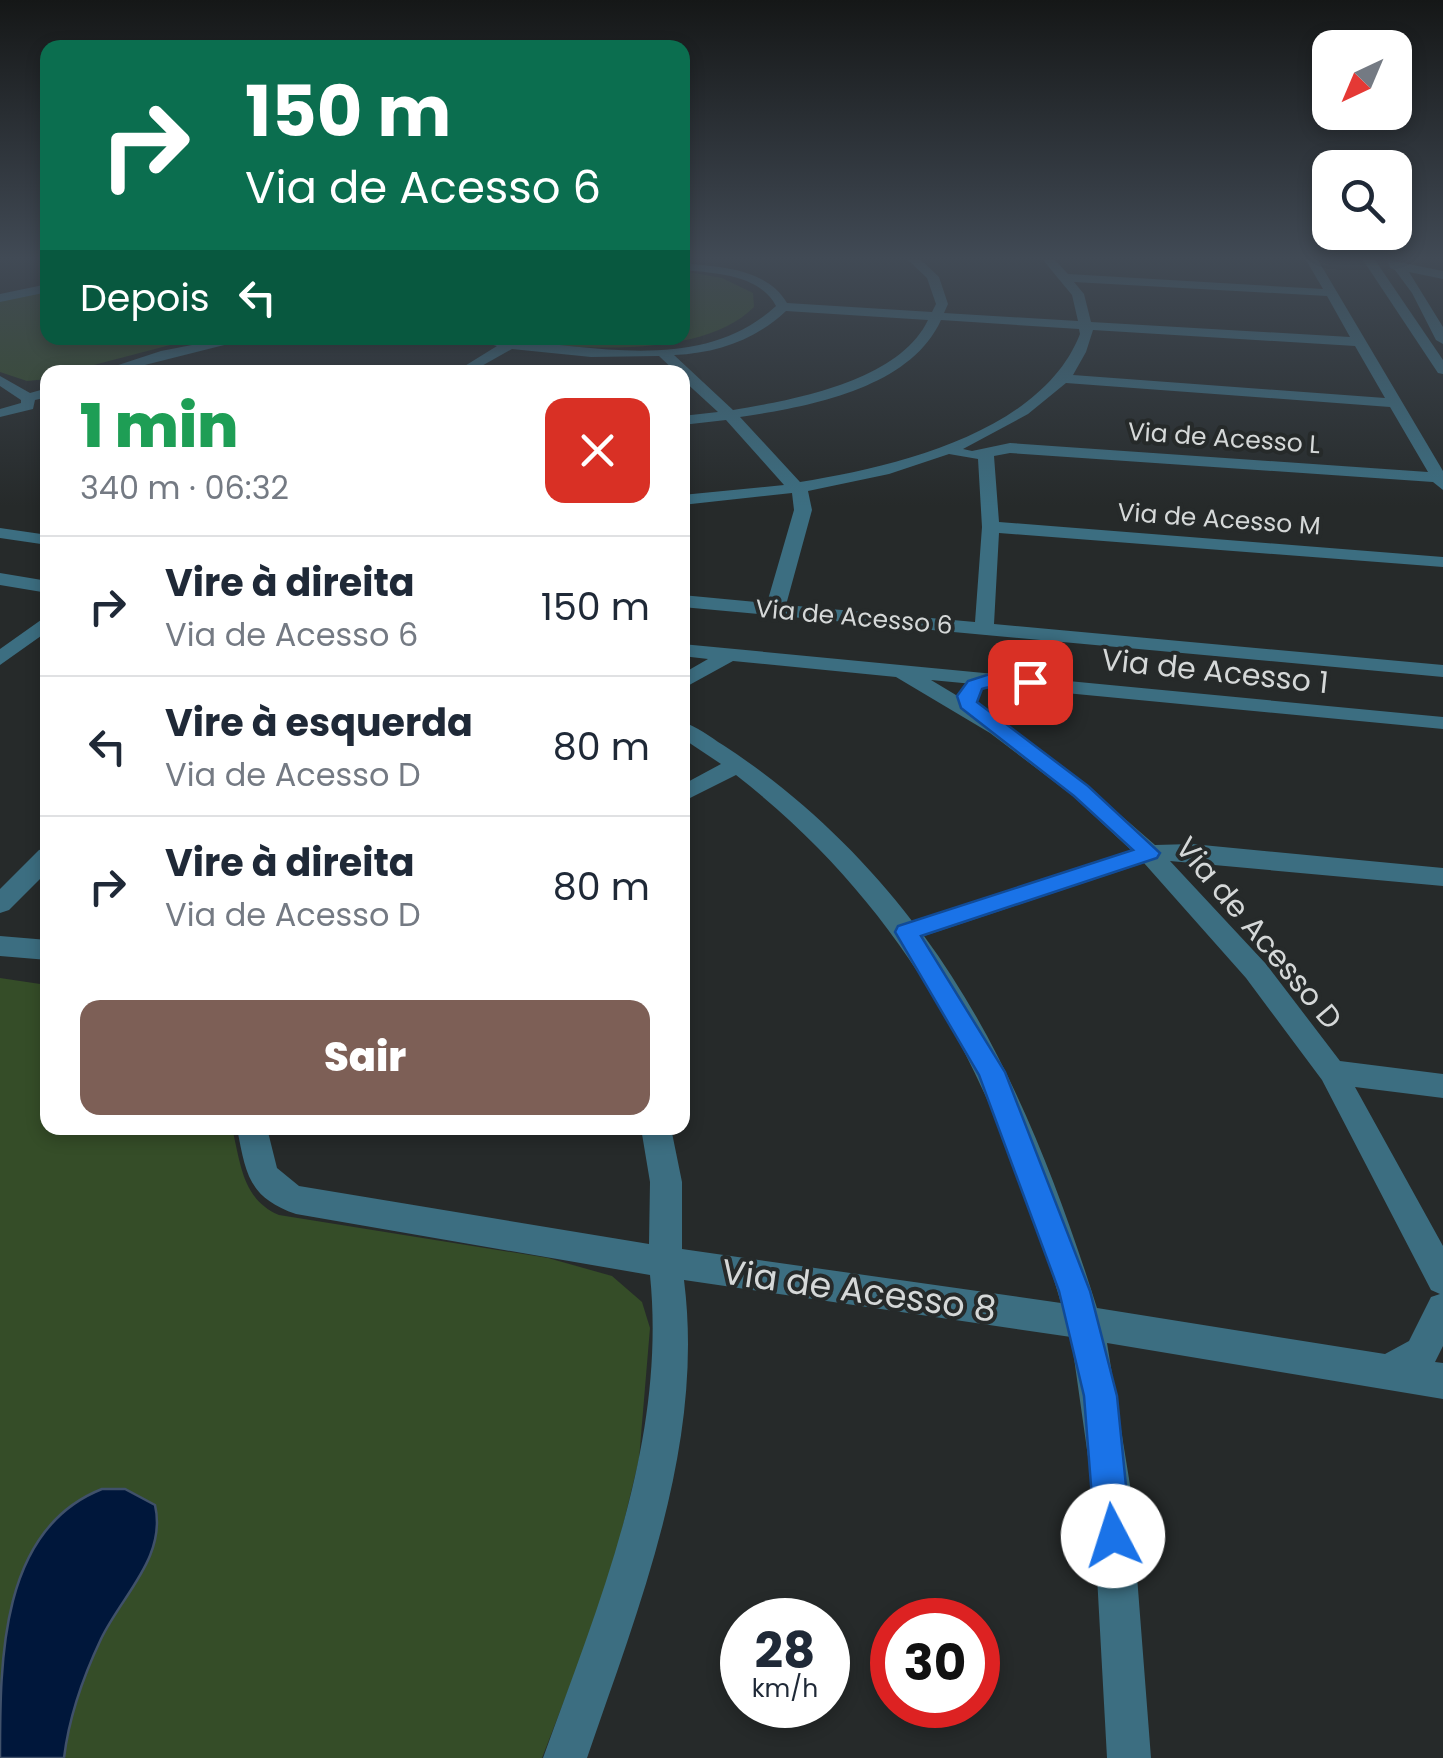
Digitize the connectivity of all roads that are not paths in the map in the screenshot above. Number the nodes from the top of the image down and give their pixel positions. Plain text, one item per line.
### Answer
1 (706, 342) edge
2 (925, 342) edge
3 (1082, 342) edge
4 (1362, 342) edge
5 (1424, 342) edge
6 (210, 345) edge
7 (508, 345) joint
8 (662, 352) junction
9 (128, 365) edge
10 (474, 365) edge
11 (676, 365) edge
12 (1443, 370) edge
13 (690, 378) edge
14 (1063, 379) junction
15 (0, 380) edge
16 (40, 396) edge
17 (1395, 403) junction
18 (25, 404) junction
19 (0, 413) edge
20 (40, 414) edge
21 (730, 415) junction
22 (690, 420) edge
23 (987, 431) junction
24 (1004, 448) junction
25 (947, 450) junction
26 (986, 455) junction
27 (1441, 482) edge
28 (798, 488) junction
29 (690, 499) edge
30 (991, 527) junction
31 (0, 534) edge
32 (40, 539) edge
33 (1443, 562) edge
34 (0, 579) edge
35 (40, 586) edge
36 (690, 601) edge
37 (775, 610) junction
38 (40, 627) edge
39 (984, 628) junction
40 (690, 651) edge
41 (730, 654) junction
42 (0, 659) edge
43 (901, 671) junction
44 (1443, 671) edge
45 (690, 678) edge
46 (993, 679) junction
47 (1443, 723) edge
48 (998, 728) junction
49 (690, 733) edge
50 (737, 764) junction
51 (690, 790) edge
52 (1149, 853) junction
53 (40, 864) edge
54 (1443, 877) edge
55 (0, 904) edge
56 (906, 932) junction
57 (0, 946) edge
58 (40, 949) edge
59 (1332, 1072) junction
60 (1443, 1086) edge
61 (254, 1135) edge
62 (657, 1135) edge
63 (665, 1262) junction
64 (1443, 1279) edge
65 (1443, 1309) edge
66 (1085, 1322) junction
67 (1390, 1371) junction
68 (1443, 1381) edge
69 (566, 1758) edge
70 (1129, 1758) edge

1 - 8 street
2 - 21 street
3 - 14 street
4 - 17 street
5 - 12 street
6 - 9 street
7 - 8 street
7 - 10 street
8 - 11 street
13 - 21 street
14 - 17 street
14 - 23 street
15 - 18 street
16 - 18 street
17 - 27 street
18 - 19 street
18 - 20 street
21 - 22 street
21 - 28 street
23 - 24 street
23 - 25 street
24 - 26 street
24 - 27 street, Via de Acesso L
25 - 26 street
25 - 28 street
26 - 30 street
28 - 29 street
28 - 37 street
30 - 33 street, Via de Acesso M
30 - 39 street
31 - 32 street
34 - 35 street
36 - 37 street, Via de Acesso 6
37 - 39 street, Via de Acesso 6
38 - 42 street
39 - 44 street, Via de Acesso 6
40 - 41 street, Via de Acesso 1
41 - 43 street, Via de Acesso 1
41 - 45 street
43 - 46 street, Via de Acesso 1
43 - 48 street, Via de Acesso D
46 - 47 street, Via de Acesso 1
46 - 48 street, Via de Acesso D
48 - 52 street, Via de Acesso D
49 - 50 street
50 - 51 street
50 - 56 street
52 - 54 street
52 - 56 street
52 - 59 street, Via de Acesso D
53 - 55 street
56 - 66 street
57 - 58 street
59 - 60 street
59 - 64 street, Via de Acesso D
61 - 63 street, Via de Acesso 8
62 - 63 street
63 - 66 street, Via de Acesso 8
63 - 69 street
65 - 67 street
66 - 67 street, Via de Acesso 8
66 - 70 street
67 - 68 street, Via de Acesso 8

